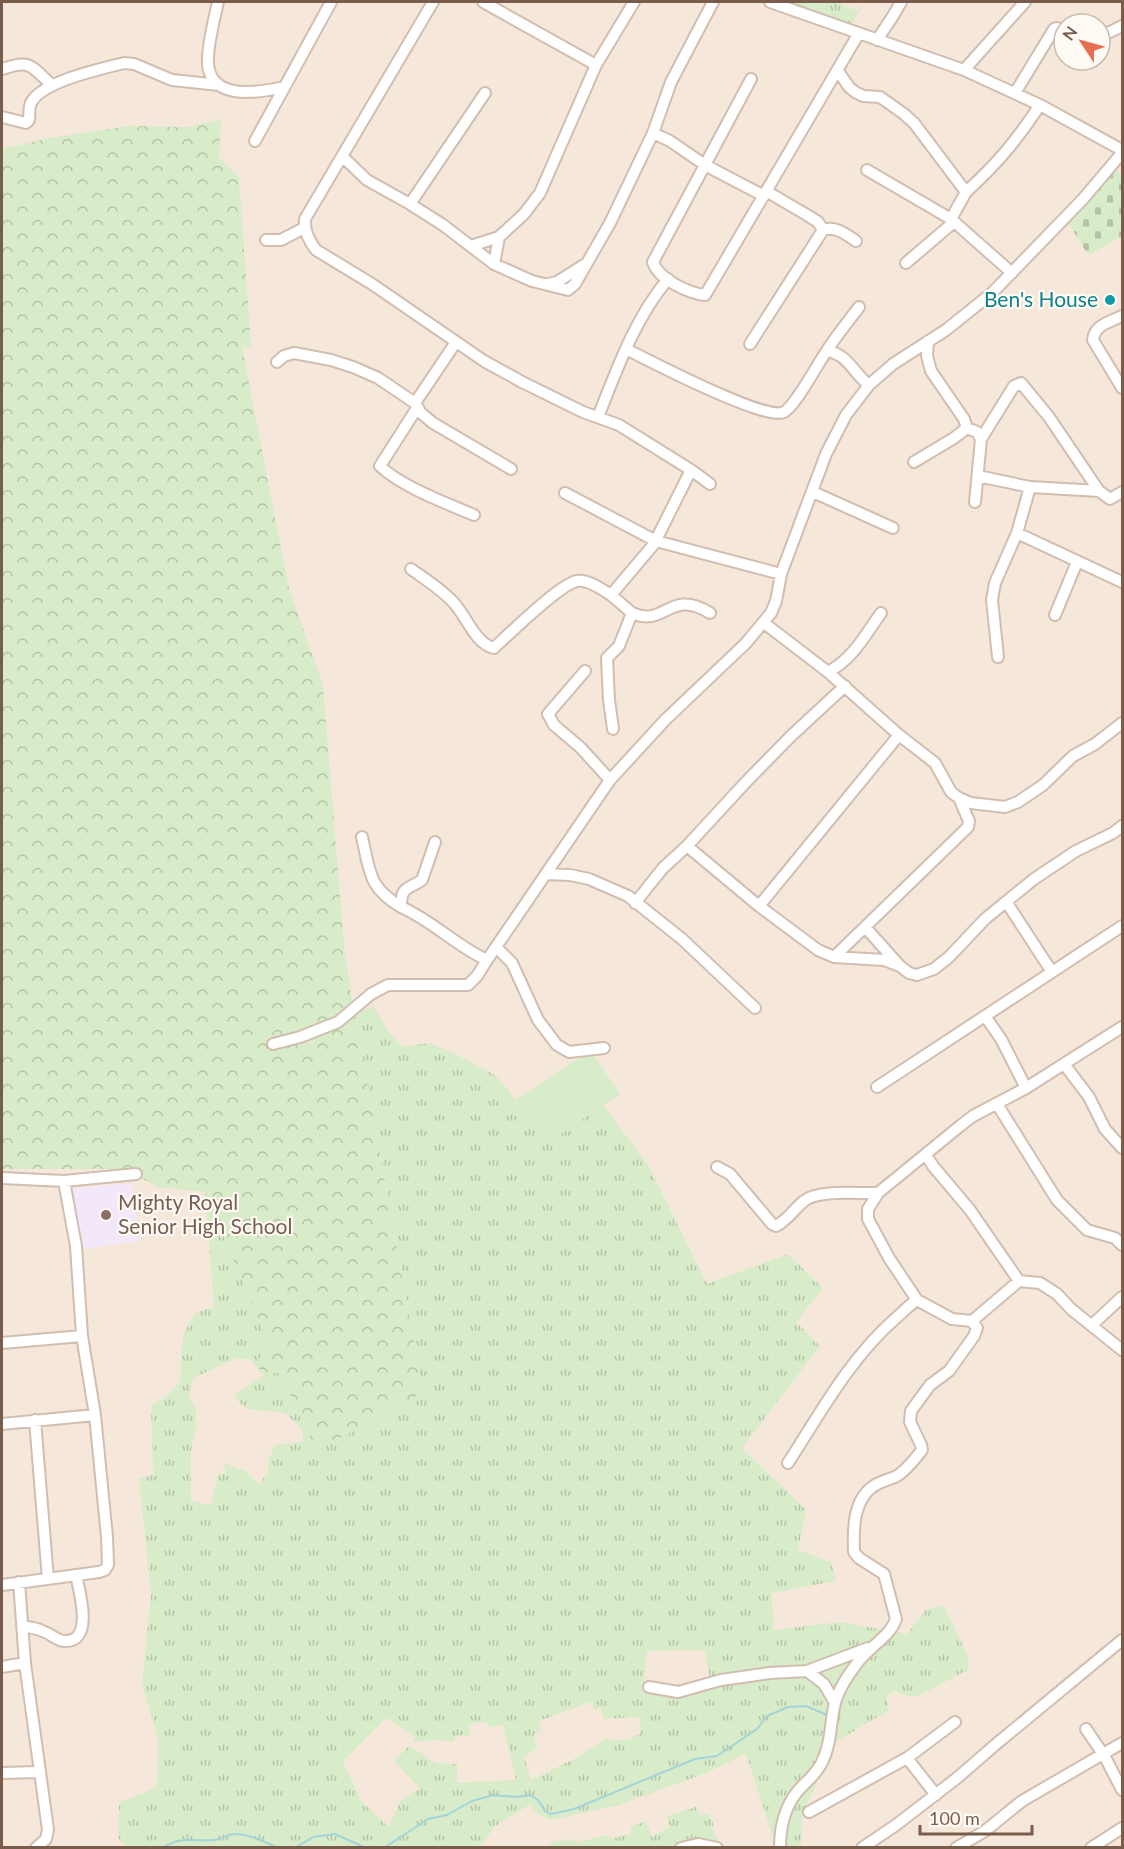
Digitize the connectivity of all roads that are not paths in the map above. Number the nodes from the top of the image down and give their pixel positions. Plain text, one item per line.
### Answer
1 (218, 2) edge
2 (331, 2) edge
3 (433, 2) edge
4 (483, 2) edge
5 (634, 2) edge
6 (713, 2) edge
7 (770, 2) edge
8 (901, 2) edge
9 (1025, 2) edge
10 (1052, 32) edge
11 (859, 33) junction
12 (877, 40) junction
13 (596, 65) junction
14 (2, 69) edge
15 (964, 70) junction
16 (838, 71) junction
17 (751, 79) dead end
18 (52, 85) junction
19 (219, 85) junction
20 (284, 87) junction
21 (485, 93) dead end
22 (1015, 93) junction
23 (1040, 105) junction
24 (2, 117) edge
25 (653, 133) junction
26 (255, 141) dead end
27 (1122, 151) edge
28 (343, 157) junction
29 (705, 165) junction
30 (867, 170) dead end
31 (966, 192) junction
32 (765, 194) junction
33 (410, 204) junction
34 (953, 220) junction
35 (304, 228) junction
36 (824, 230) junction
37 (499, 237) junction
38 (266, 240) dead end
39 (856, 241) dead end
40 (471, 246) junction
41 (906, 263) dead end
42 (494, 264) junction
43 (1012, 273) junction
44 (668, 279) junction
45 (859, 307) dead end
46 (1122, 316) edge
47 (928, 341) junction
48 (456, 342) junction
49 (750, 344) dead end
50 (626, 349) junction
51 (827, 351) junction
52 (277, 362) dead end
53 (869, 386) junction
54 (1122, 388) edge
55 (416, 405) junction
56 (598, 417) junction
57 (967, 428) junction
58 (981, 439) junction
59 (914, 462) dead end
60 (511, 469) dead end
61 (691, 470) junction
62 (978, 476) junction
63 (710, 484) dead end
64 (1030, 487) junction
65 (1100, 491) junction
66 (813, 492) junction
67 (1122, 492) edge
68 (565, 493) dead end
69 (975, 502) dead end
70 (474, 515) dead end
71 (892, 528) dead end
72 (1017, 533) junction
73 (656, 541) junction
74 (1077, 562) junction
75 (411, 569) dead end
76 (781, 574) junction
77 (1122, 582) edge
78 (611, 595) junction
79 (632, 613) junction
80 (710, 613) dead end
81 (881, 613) dead end
82 (1055, 615) dead end
83 (764, 623) junction
84 (998, 657) dead end
85 (842, 665) junction
86 (585, 671) dead end
87 (828, 672) junction
88 (842, 683) junction
89 (1122, 723) edge
90 (613, 729) dead end
91 (899, 735) junction
92 (610, 780) junction
93 (959, 798) junction
94 (1122, 826) edge
95 (362, 837) dead end
96 (435, 842) dead end
97 (687, 846) junction
98 (546, 874) junction
99 (635, 903) junction
100 (1007, 903) junction
101 (759, 906) junction
102 (401, 907) junction
103 (1122, 926) edge
104 (865, 927) junction
105 (496, 947) junction
106 (834, 957) junction
107 (487, 960) junction
108 (900, 966) junction
109 (1052, 972) junction
110 (756, 1008) dead end
111 (985, 1016) junction
112 (1122, 1027) edge
113 (273, 1044) dead end
114 (604, 1048) dead end
115 (1064, 1064) junction
116 (877, 1087) dead end
117 (1026, 1088) junction
118 (997, 1104) junction
119 (1122, 1148) edge
120 (926, 1155) junction
121 (717, 1167) dead end
122 (136, 1174) dead end
123 (2, 1178) edge
124 (64, 1182) junction
125 (878, 1193) junction
126 (1122, 1245) edge
127 (1019, 1281) junction
128 (1122, 1297) edge
129 (917, 1300) junction
130 (968, 1321) junction
131 (1092, 1325) junction
132 (82, 1336) junction
133 (2, 1343) edge
134 (1122, 1350) edge
135 (95, 1415) junction
136 (35, 1420) junction
137 (2, 1424) edge
138 (788, 1463) dead end
139 (76, 1575) junction
140 (48, 1579) junction
141 (19, 1582) junction
142 (2, 1585) edge
143 (24, 1626) junction
144 (1122, 1640) edge
145 (871, 1647) junction
146 (25, 1663) junction
147 (2, 1667) edge
148 (807, 1671) junction
149 (649, 1687) dead end
150 (835, 1703) junction
151 (955, 1722) dead end
152 (1086, 1729) dead end
153 (1122, 1743) edge
154 (1103, 1755) junction
155 (908, 1758) junction
156 (39, 1772) junction
157 (2, 1773) edge
158 (1122, 1790) edge
159 (936, 1795) junction
160 (809, 1812) dead end
161 (1122, 1828) edge
162 (36, 1848) edge
163 (681, 1848) edge
164 (717, 1848) edge
165 (780, 1848) edge
166 (862, 1848) edge
167 (956, 1848) edge
168 (1091, 1848) edge

1 - 19 street
2 - 20 street
3 - 28 street
4 - 13 street
5 - 13 street
6 - 25 street
7 - 11 street
8 - 12 street
9 - 15 street
10 - 22 street
11 - 12 street
11 - 16 street
12 - 15 street
13 - 37 street
14 - 18 street
15 - 22 street
16 - 31 street
16 - 32 street
17 - 29 street
18 - 19 street
18 - 24 street
19 - 20 street
20 - 26 street
21 - 33 street
22 - 23 street
23 - 27 street
23 - 31 street
25 - 29 street
25 - 42 street
27 - 43 street
28 - 33 street
28 - 35 street
29 - 32 street
29 - 44 street
30 - 34 street
31 - 34 street
32 - 36 street
32 - 44 street
33 - 40 street
34 - 41 street
34 - 43 street
35 - 38 street
35 - 48 street
36 - 39 street
36 - 49 street
37 - 40 street
37 - 42 street
40 - 42 street
43 - 47 street
44 - 50 street
45 - 51 street
46 - 54 street
47 - 53 street
47 - 57 street
48 - 55 street
48 - 56 street
50 - 51 street
50 - 56 street
51 - 53 street
52 - 55 street
53 - 66 street
55 - 60 street
55 - 70 street
56 - 61 street
57 - 58 street
57 - 59 street
58 - 62 street
58 - 65 street
61 - 63 street
61 - 73 street
62 - 64 street
62 - 69 street
64 - 65 street
64 - 72 street
65 - 67 street
66 - 71 street
66 - 76 street
68 - 73 street
72 - 74 street
72 - 84 street
73 - 76 street
73 - 78 street
74 - 77 street
74 - 82 street
75 - 78 street
76 - 83 street
78 - 79 street
79 - 80 street
79 - 90 street
81 - 85 street
83 - 87 street
83 - 92 street
85 - 87 street
85 - 88 street
86 - 92 street
87 - 88 street
88 - 91 street
88 - 97 street
89 - 93 street
91 - 93 street
91 - 101 street
92 - 98 street
93 - 104 street
94 - 100 street
95 - 102 street
96 - 102 street
97 - 99 street
97 - 101 street
98 - 99 street
98 - 105 street
99 - 110 street
100 - 108 street
100 - 109 street
101 - 106 street
102 - 107 street
103 - 109 street
104 - 106 street
104 - 108 street
105 - 107 street
105 - 114 street
106 - 108 street
107 - 113 street
109 - 111 street
111 - 116 street
111 - 117 street
112 - 115 street
115 - 117 street
115 - 119 street
117 - 118 street
118 - 120 street
118 - 126 street
120 - 125 street
120 - 127 street
121 - 125 street
122 - 124 street
123 - 124 street
124 - 132 street
125 - 129 street
127 - 130 street
127 - 131 street
128 - 131 street
129 - 130 street
129 - 138 street
130 - 145 street
131 - 134 street
132 - 133 street
132 - 135 street
135 - 136 street
135 - 139 street
136 - 137 street
136 - 140 street
139 - 140 street
139 - 143 street
140 - 141 street
141 - 142 street
141 - 143 street
143 - 146 street
144 - 159 street
145 - 148 street
145 - 150 street
146 - 147 street
146 - 156 street
148 - 149 street
148 - 150 street
150 - 165 street
151 - 155 street
152 - 154 street
153 - 154 street
154 - 158 street
154 - 167 street
155 - 159 street
155 - 160 street
156 - 157 street
156 - 162 street
159 - 166 street
161 - 168 street
163 - 164 street

